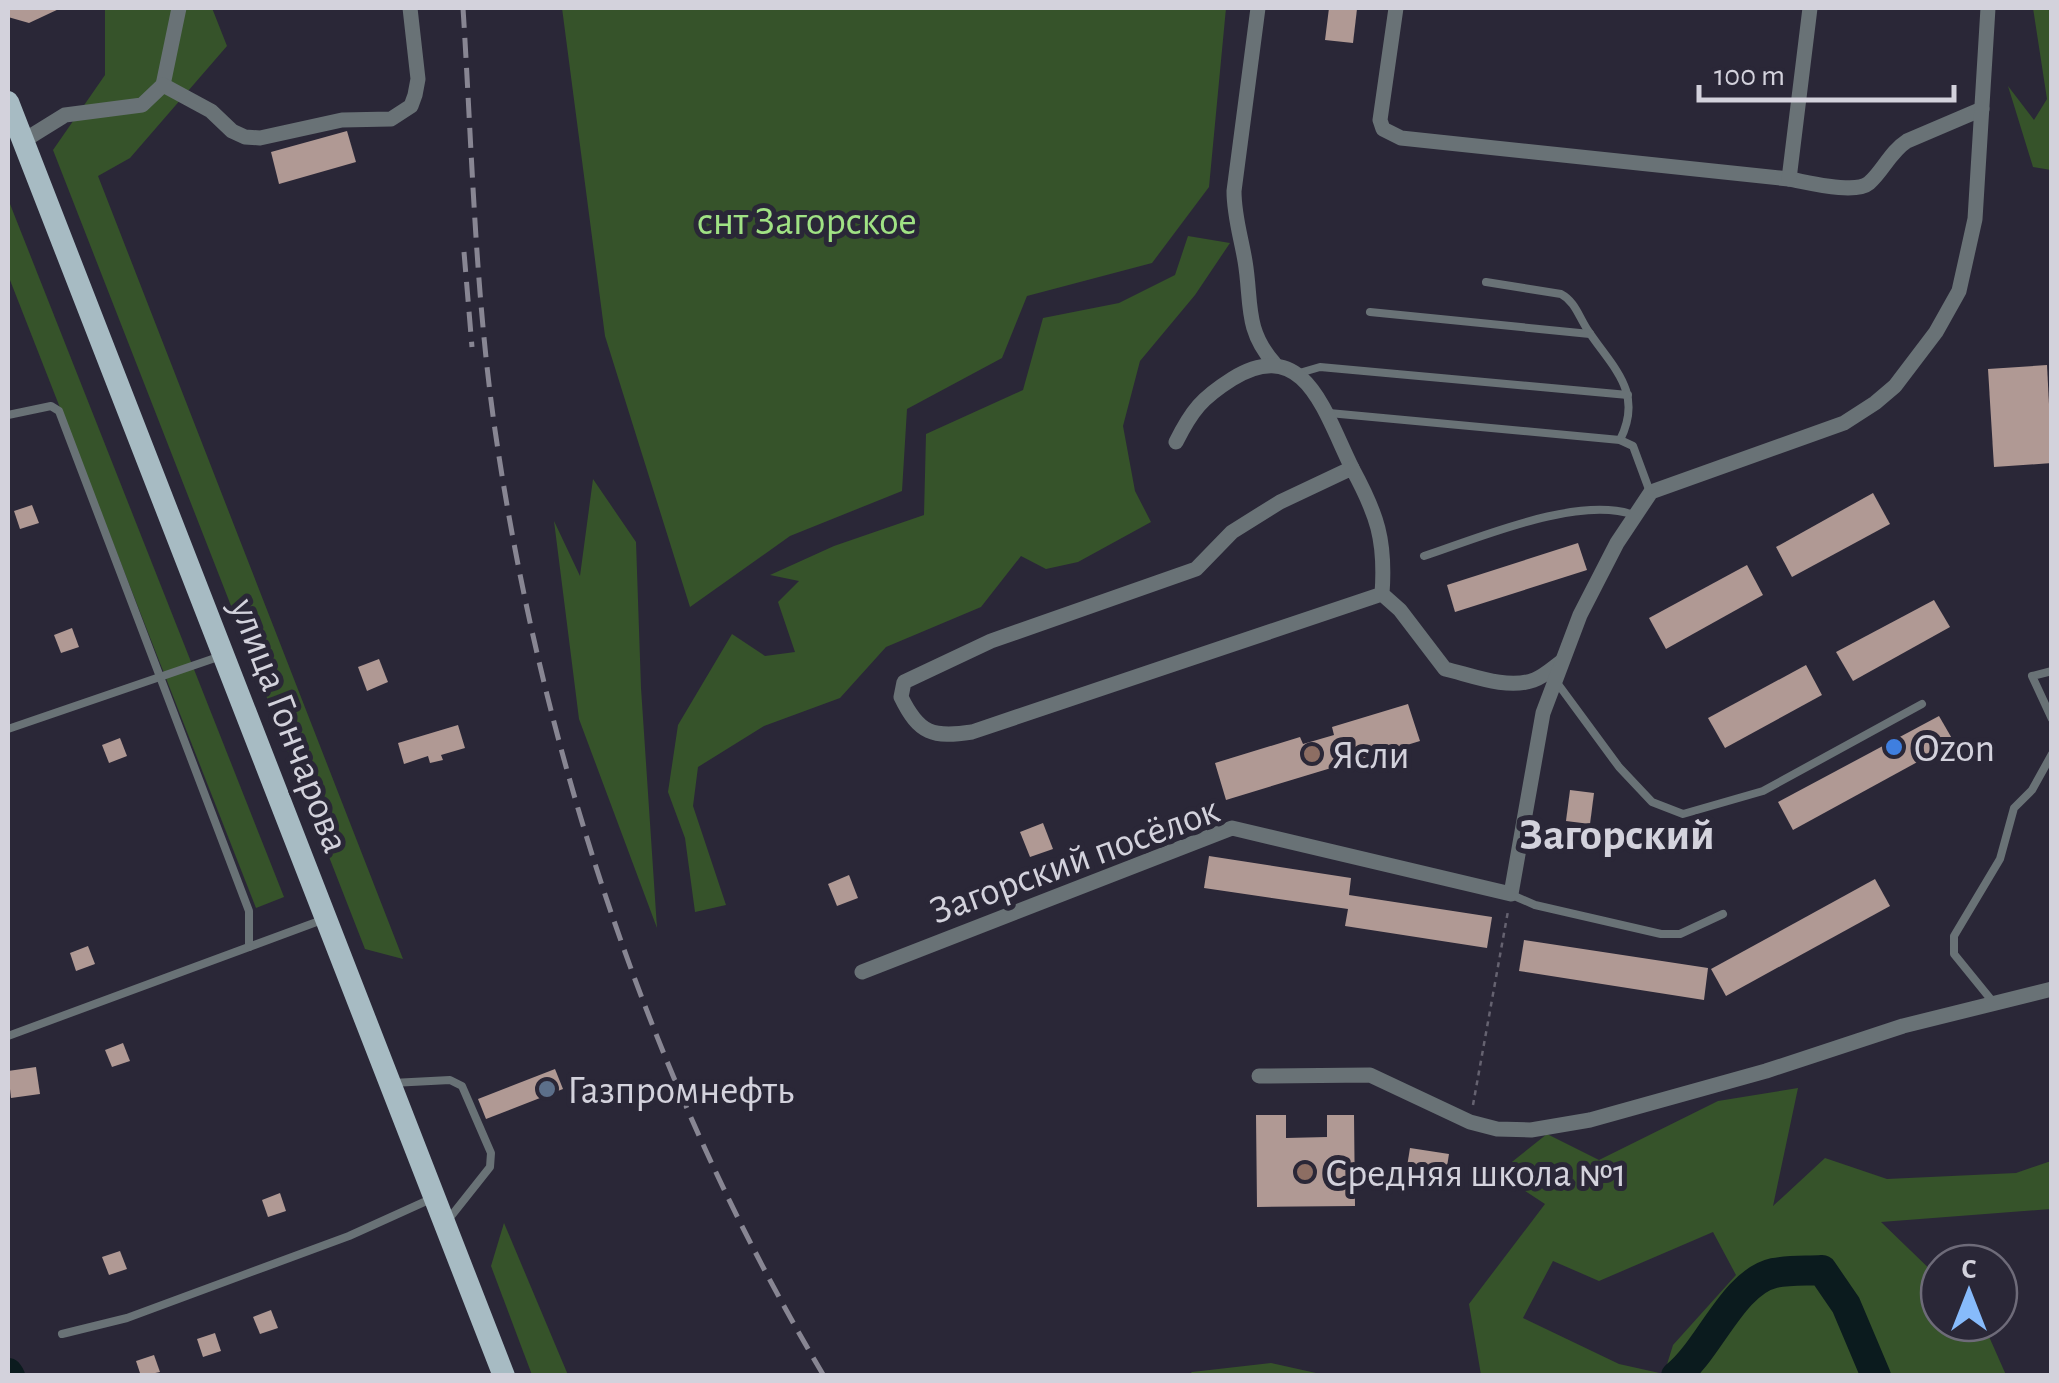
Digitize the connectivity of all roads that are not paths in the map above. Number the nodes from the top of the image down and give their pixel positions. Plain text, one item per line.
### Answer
1 (179, 8) edge
2 (410, 8) edge
3 (1258, 8) edge
4 (1396, 8) edge
5 (1810, 8) edge
6 (1988, 8) edge
7 (163, 85) junction
8 (8, 102) edge
9 (1982, 108) junction
10 (23, 141) junction
11 (1789, 179) junction
12 (1486, 282) dead end
13 (1370, 312) dead end
14 (1590, 334) junction
15 (1274, 364) junction
16 (1296, 374) junction
17 (1628, 395) junction
18 (1324, 413) junction
19 (8, 415) edge
20 (1620, 440) junction
21 (1176, 442) dead end
22 (1352, 468) junction
23 (1651, 492) junction
24 (1634, 515) junction
25 (1424, 556) dead end
26 (1382, 594) junction
27 (223, 655) junction
28 (1562, 662) junction
29 (2052, 670) edge
30 (159, 677) junction
31 (1556, 680) junction
32 (1922, 704) dead end
33 (2052, 719) edge
34 (8, 728) edge
35 (2052, 754) edge
36 (1511, 894) junction
37 (1723, 914) dead end
38 (327, 918) junction
39 (249, 947) junction
40 (862, 972) dead end
41 (2052, 989) edge
42 (1993, 1002) junction
43 (8, 1036) edge
44 (1259, 1076) dead end
45 (392, 1083) junction
46 (434, 1198) junction
47 (445, 1223) junction
48 (62, 1334) dead end
49 (504, 1376) edge

1 - 7 street
2 - 7 street
3 - 15 street
4 - 11 street
5 - 11 street
6 - 9 street
7 - 10 street
8 - 10 main road, улица Гончарова
9 - 11 street
9 - 23 street
10 - 27 main road, улица Гончарова
12 - 14 lane
13 - 14 lane
14 - 17 lane
15 - 16 street
15 - 21 street
16 - 17 lane
16 - 18 street
17 - 20 lane
18 - 20 lane
18 - 22 street
19 - 30 lane
20 - 23 lane
22 - 26 street
22 - 26 street
23 - 24 street
24 - 25 lane
24 - 28 street
26 - 28 street
27 - 30 lane
27 - 38 main road, улица Гончарова
28 - 31 street
29 - 33 lane
30 - 34 lane
30 - 39 lane
31 - 32 lane
31 - 36 street
35 - 42 lane
36 - 37 lane
36 - 40 street, Загорский посёлок
38 - 39 lane
38 - 45 main road, улица Гончарова
39 - 43 lane
41 - 42 street
42 - 44 street
45 - 46 main road, улица Гончарова
45 - 47 lane
46 - 47 main road, улица Гончарова
46 - 48 lane
47 - 49 main road, улица Гончарова

